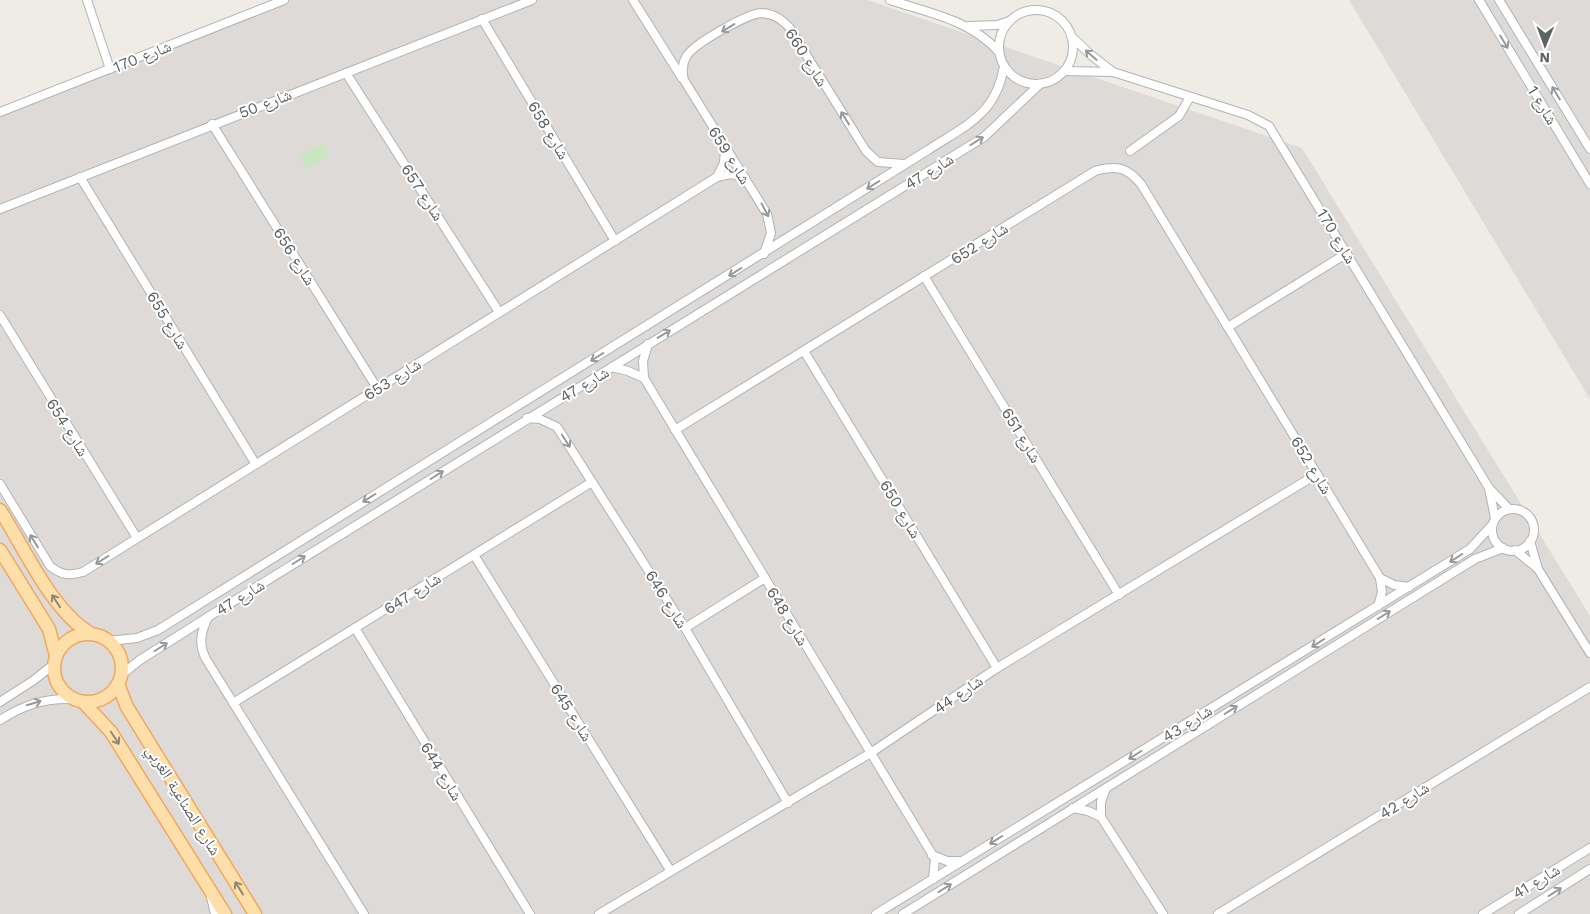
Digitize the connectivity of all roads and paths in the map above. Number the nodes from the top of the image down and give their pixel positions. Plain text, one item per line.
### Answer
1 (87, 0) edge
2 (284, 0) edge
3 (532, 0) edge
4 (633, 0) edge
5 (890, 0) edge
6 (1479, 0) edge
7 (1499, 0) edge
8 (482, 19) junction
9 (1010, 21) junction
10 (969, 26) junction
11 (1071, 36) junction
12 (999, 52) junction
13 (686, 56) junction
14 (668, 59) junction
15 (1004, 66) junction
16 (110, 69) junction
17 (1064, 71) junction
18 (346, 72) junction
19 (1113, 72) junction
20 (684, 80) junction
21 (1040, 84) junction
22 (1190, 97) junction
23 (1564, 108) junction
24 (0, 112) edge
25 (1550, 116) junction
26 (212, 124) junction
27 (726, 148) junction
28 (1590, 149) edge
29 (1130, 151) dead end
30 (906, 164) junction
31 (80, 176) junction
32 (717, 177) junction
33 (745, 178) junction
34 (1590, 184) edge
35 (0, 209) edge
36 (615, 241) junction
37 (1347, 253) junction
38 (764, 254) junction
39 (924, 276) junction
40 (500, 312) junction
41 (0, 316) edge
42 (1228, 327) junction
43 (648, 344) junction
44 (804, 351) junction
45 (612, 367) junction
46 (644, 378) junction
47 (377, 388) junction
48 (527, 418) junction
49 (675, 430) junction
50 (255, 463) junction
51 (1317, 474) junction
52 (592, 482) junction
53 (0, 484) edge
54 (1489, 488) junction
55 (1510, 509) junction
56 (0, 510) edge
57 (1494, 522) junction
58 (137, 538) junction
59 (1530, 541) junction
60 (1502, 548) junction
61 (1515, 550) junction
62 (474, 554) junction
63 (2, 555) edge
64 (1538, 570) junction
65 (765, 578) junction
66 (1380, 578) junction
67 (1409, 587) junction
68 (1118, 594) junction
69 (1378, 606) junction
70 (208, 617) junction
71 (355, 628) junction
72 (685, 628) junction
73 (91, 634) junction
74 (108, 641) junction
75 (1590, 653) edge
76 (55, 660) junction
77 (997, 668) junction
78 (120, 679) junction
79 (1590, 687) edge
80 (78, 700) junction
81 (0, 702) edge
82 (233, 704) junction
83 (0, 720) edge
84 (870, 754) junction
85 (1106, 788) junction
86 (788, 803) junction
87 (1073, 808) junction
88 (1101, 817) junction
89 (1590, 848) edge
90 (932, 855) junction
91 (963, 860) junction
92 (1590, 869) edge
93 (670, 870) junction
94 (933, 879) junction
95 (208, 886) junction
96 (215, 914) edge
97 (225, 914) edge
98 (255, 914) edge
99 (364, 914) edge
100 (530, 914) edge
101 (599, 914) edge
102 (876, 914) edge
103 (903, 914) edge
104 (1163, 914) edge
105 (1218, 914) edge
106 (1483, 914) edge
107 (1519, 914) edge

1 - 16 street
2 - 16 street, شارع 170
3 - 8 street, شارع 50
4 - 14 street
5 - 10 street
6 -> 25 street, شارع 1
23 -> 7 street, شارع 1
8 - 18 street, شارع 50
8 - 36 street, شارع 658
9 - 10 street
9 - 11 street
9 - 12 street
10 - 12 street
11 - 17 street
19 -> 11 street, شارع 170
12 - 15 street
13 - 14 street
13 - 20 street
30 -> 13 street, شارع 660
14 - 20 street
15 - 21 street
15 - 30 street, شارع 47
16 - 24 street, شارع 170
17 - 19 street, شارع 170
17 - 21 street
18 - 26 street, شارع 50
18 - 40 street, شارع 657
19 - 22 street, شارع 170
20 - 27 street, شارع 659
43 -> 21 street, شارع 47
22 - 29 street
22 - 37 street, شارع 170
23 - 25 street
23 - 28 street, شارع 1
25 - 34 street, شارع 1
26 - 31 street, شارع 50
26 - 47 street, شارع 656
27 - 32 street
27 - 33 street, شارع 659
30 -> 38 street, شارع 47
31 - 35 street, شارع 50
31 - 50 street, شارع 655
32 - 33 street
32 - 36 street, شارع 653
33 -> 38 street, شارع 659
36 - 40 street, شارع 653
37 - 42 street
37 - 54 street, شارع 170
38 -> 74 street, شارع 47
39 - 42 street, شارع 652
39 - 44 street, شارع 652
39 - 68 street, شارع 651
40 - 47 street, شارع 653
41 - 58 street, شارع 654
42 - 51 street, شارع 652
43 - 45 street, شارع 47
43 - 46 street
44 - 49 street, شارع 652
44 - 77 street, شارع 650
45 - 46 street
45 - 48 street, شارع 47
46 - 49 street, شارع 648
47 - 50 street, شارع 653
48 -> 52 street, شارع 646
70 -> 48 street, شارع 47
49 - 65 street, شارع 648
50 - 58 street, شارع 653
51 - 66 street, شارع 652
51 - 68 street, شارع 44
52 - 62 street, شارع 647
52 - 72 street, شارع 646
58 -> 53 street, شارع 653
54 - 55 street, شارع 170
54 - 57 street, شارع 170
55 - 57 street
55 - 59 street
73 -> 56 main road
57 - 60 street
57 -> 67 street, شارع 43
59 - 61 street
59 - 64 street
60 - 61 street
85 -> 60 street, شارع 43
61 - 64 street
62 - 71 street, شارع 647
62 - 93 street, شارع 645
63 - 76 main road
64 - 75 street
65 - 72 street
65 - 84 street, شارع 648
66 - 67 street
66 - 69 street
67 - 69 street, شارع 43
68 - 77 street, شارع 44
69 -> 91 street, شارع 43
78 -> 70 street, شارع 47
70 - 82 street
71 - 82 street, شارع 647
71 - 100 street, شارع 644
72 - 86 street, شارع 646
73 - 74 main road
73 - 76 main road
74 - 78 main road
76 - 80 main road
76 - 81 street
77 - 84 street, شارع 44
78 - 80 main road
98 -> 78 main road, شارع الصناعية الغربي
79 - 105 street, شارع 42
83 -> 80 street
80 -> 95 main road, شارع الصناعية الغربي
82 - 99 street
84 - 86 street, شارع 44
84 - 90 street, شارع 648
85 - 87 street, شارع 43
85 - 88 street
86 - 93 street, شارع 44
87 - 88 street
103 -> 87 street, شارع 43
88 - 104 street
89 - 106 street, شارع 41
90 - 91 street
90 - 94 street, شارع 648
91 - 94 street, شارع 43
107 -> 92 street, شارع 41
93 - 101 street, شارع 44
94 - 102 street, شارع 43
95 - 96 street
95 - 97 main road, شارع الصناعية الغربي

